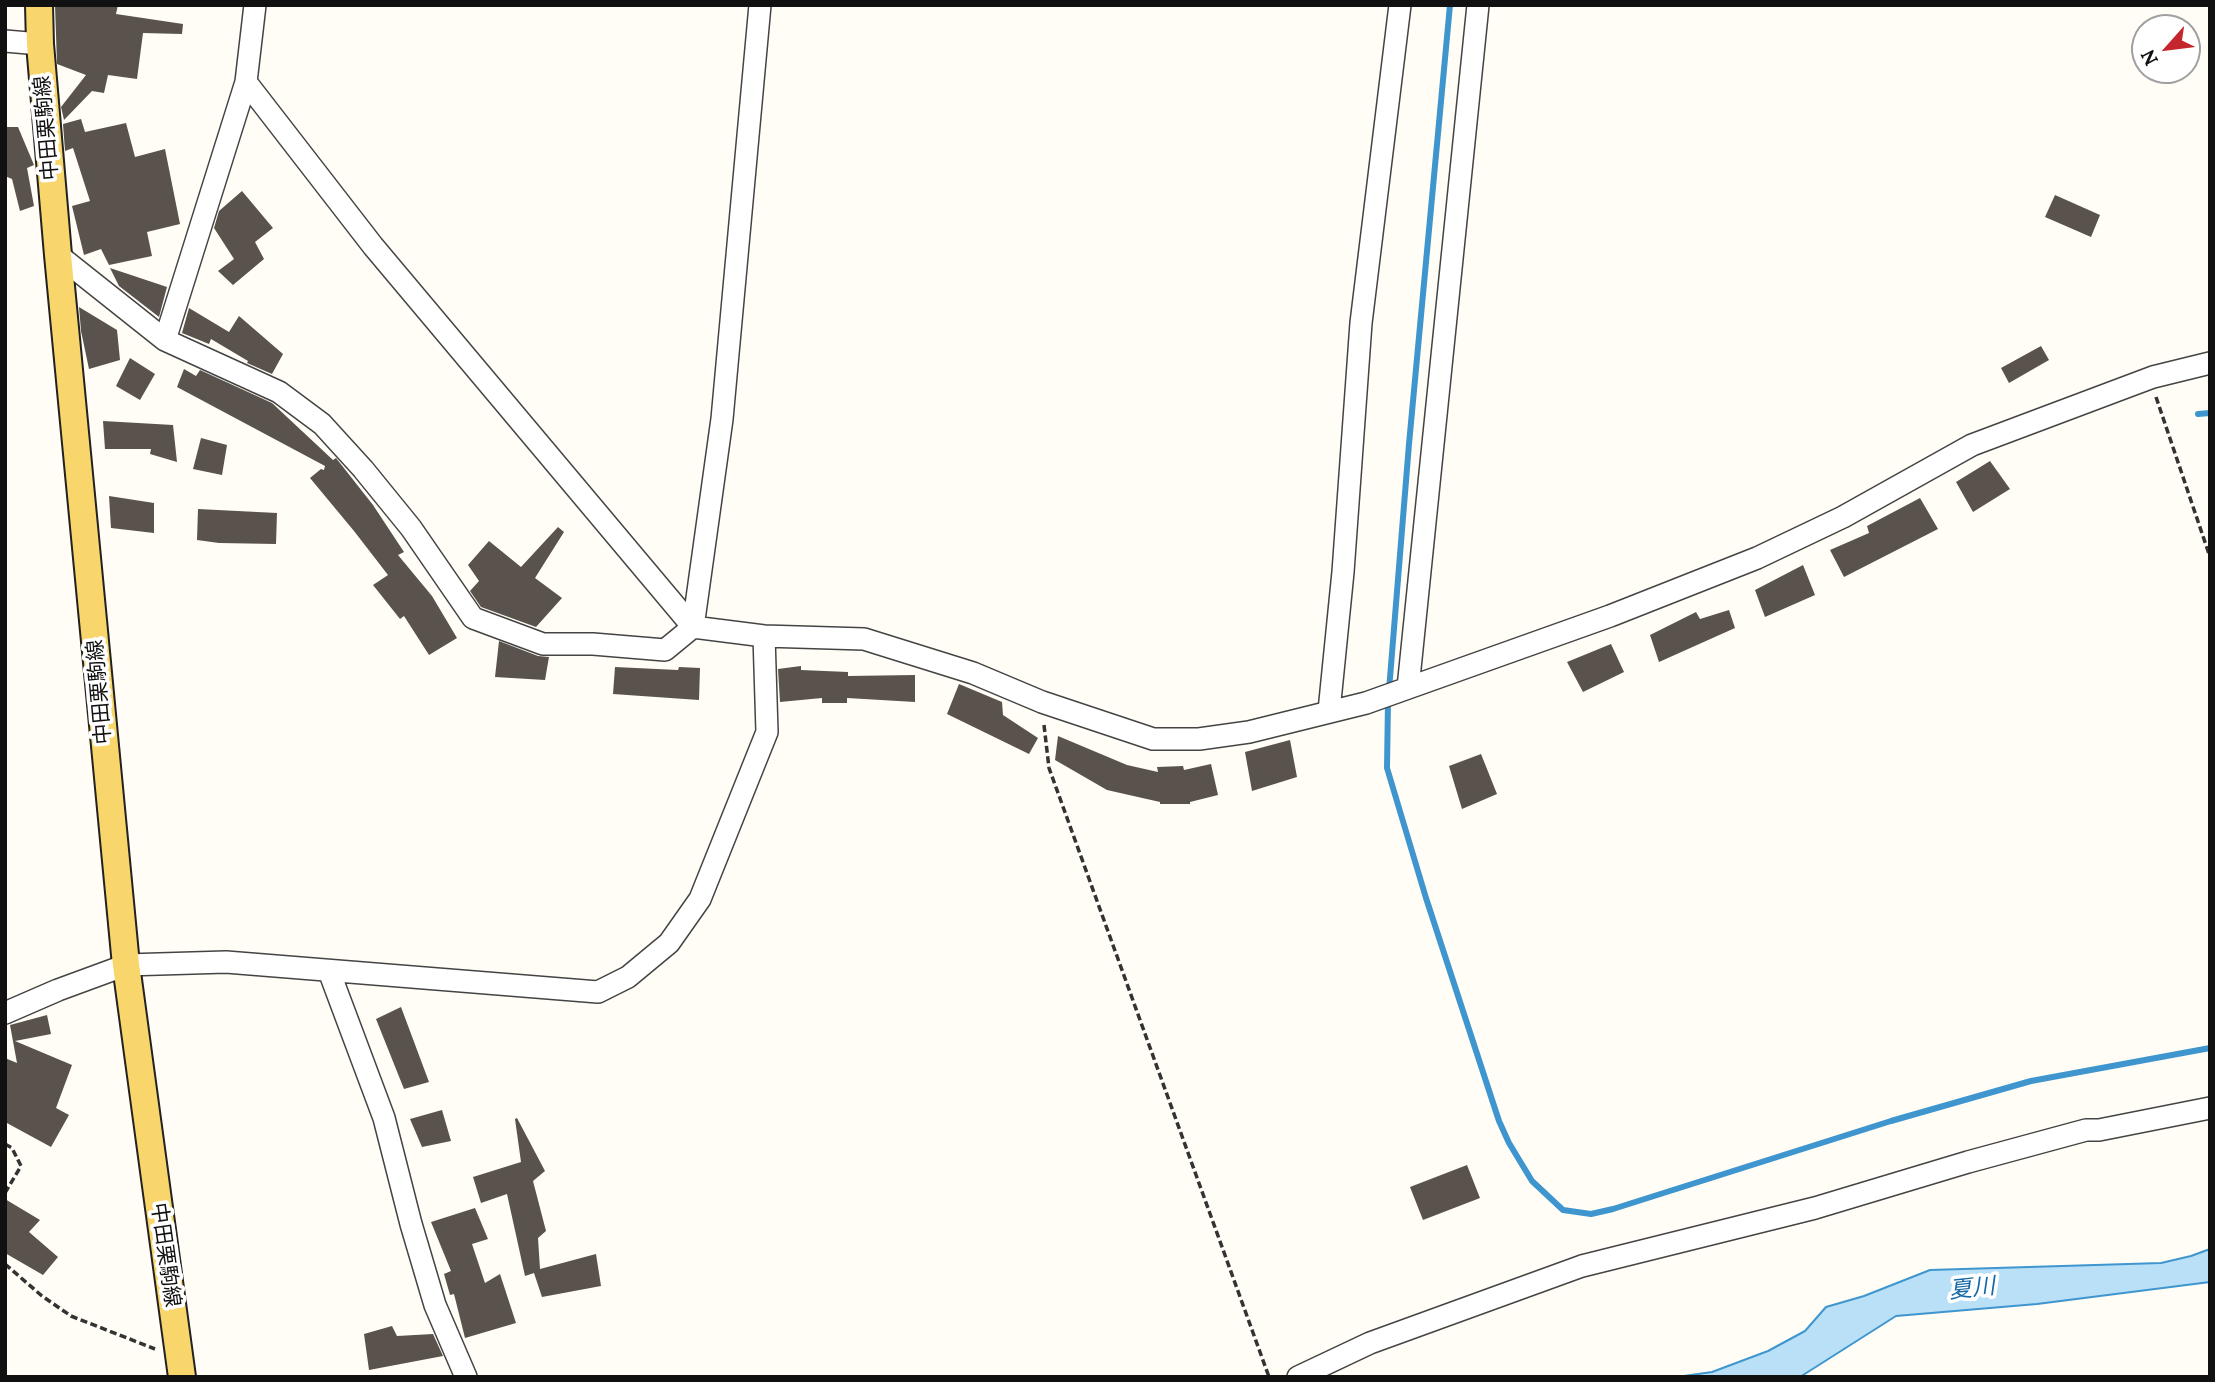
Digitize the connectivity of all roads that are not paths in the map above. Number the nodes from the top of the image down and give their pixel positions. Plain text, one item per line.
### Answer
1 (39, 5) edge
2 (255, 5) edge
3 (760, 5) edge
4 (1400, 5) edge
5 (1478, 5) edge
6 (5, 41) edge
7 (40, 44) junction
8 (246, 82) junction
9 (58, 255) junction
10 (165, 340) junction
11 (2210, 363) edge
12 (693, 626) junction
13 (764, 636) junction
14 (1405, 689) junction
15 (1329, 711) junction
16 (126, 965) junction
17 (330, 971) junction
18 (5, 1013) edge
19 (2210, 1108) edge
20 (180, 1368) edge
21 (466, 1377) edge
22 (1298, 1377) edge

1 - 7 main road, 中田栗駒線
2 - 8 street
3 - 12 street
4 - 15 street
5 - 14 street
6 - 7 street
7 - 9 main road, 中田栗駒線
8 - 10 street
8 - 12 street
9 - 10 street
9 - 16 main road, 中田栗駒線
10 - 12 street
11 - 14 street
12 - 13 street
13 - 15 street
13 - 17 street
14 - 15 street
16 - 17 street
16 - 18 street
16 - 20 main road, 中田栗駒線
17 - 21 street
19 - 22 street

